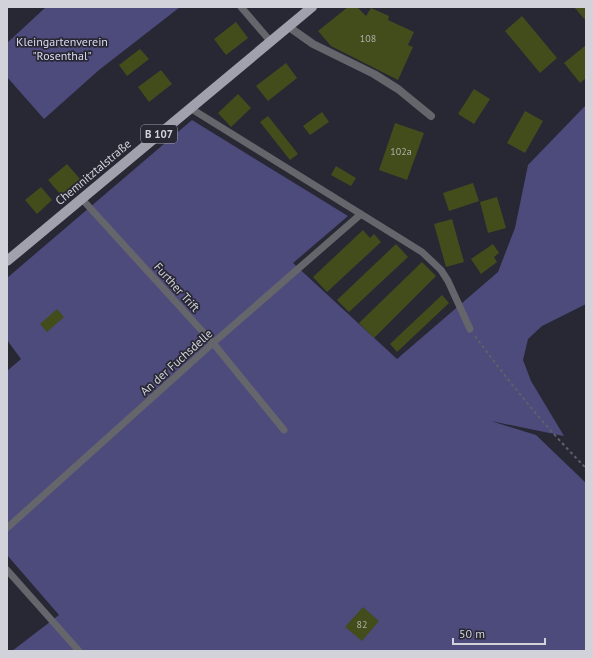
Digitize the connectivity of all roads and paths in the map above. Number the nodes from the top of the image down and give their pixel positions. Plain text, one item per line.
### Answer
1 (241, 7) edge
2 (312, 7) edge
3 (289, 27) junction
4 (271, 42) junction
5 (190, 108) junction
6 (431, 116) dead end
7 (81, 198) junction
8 (361, 214) junction
9 (7, 261) edge
10 (470, 329) joint
11 (213, 343) junction
12 (284, 430) dead end
13 (586, 468) edge
14 (7, 528) edge
15 (7, 570) edge
16 (79, 651) edge

1 - 4 lane
2 - 3 main road, Chemnitztalstraße / B 107
3 - 4 main road, Chemnitztalstraße / B 107
3 - 6 street
4 - 5 main road, Chemnitztalstraße / B 107
5 - 7 main road, Chemnitztalstraße / B 107
5 - 8 lane
7 - 9 main road, Chemnitztalstraße / B 107
7 - 11 lane, Further Trift
8 - 10 lane
8 - 11 lane, An der Fuchsdelle
10 - 13 path
11 - 12 lane, Further Trift
11 - 14 lane, An der Fuchsdelle
15 - 16 lane

